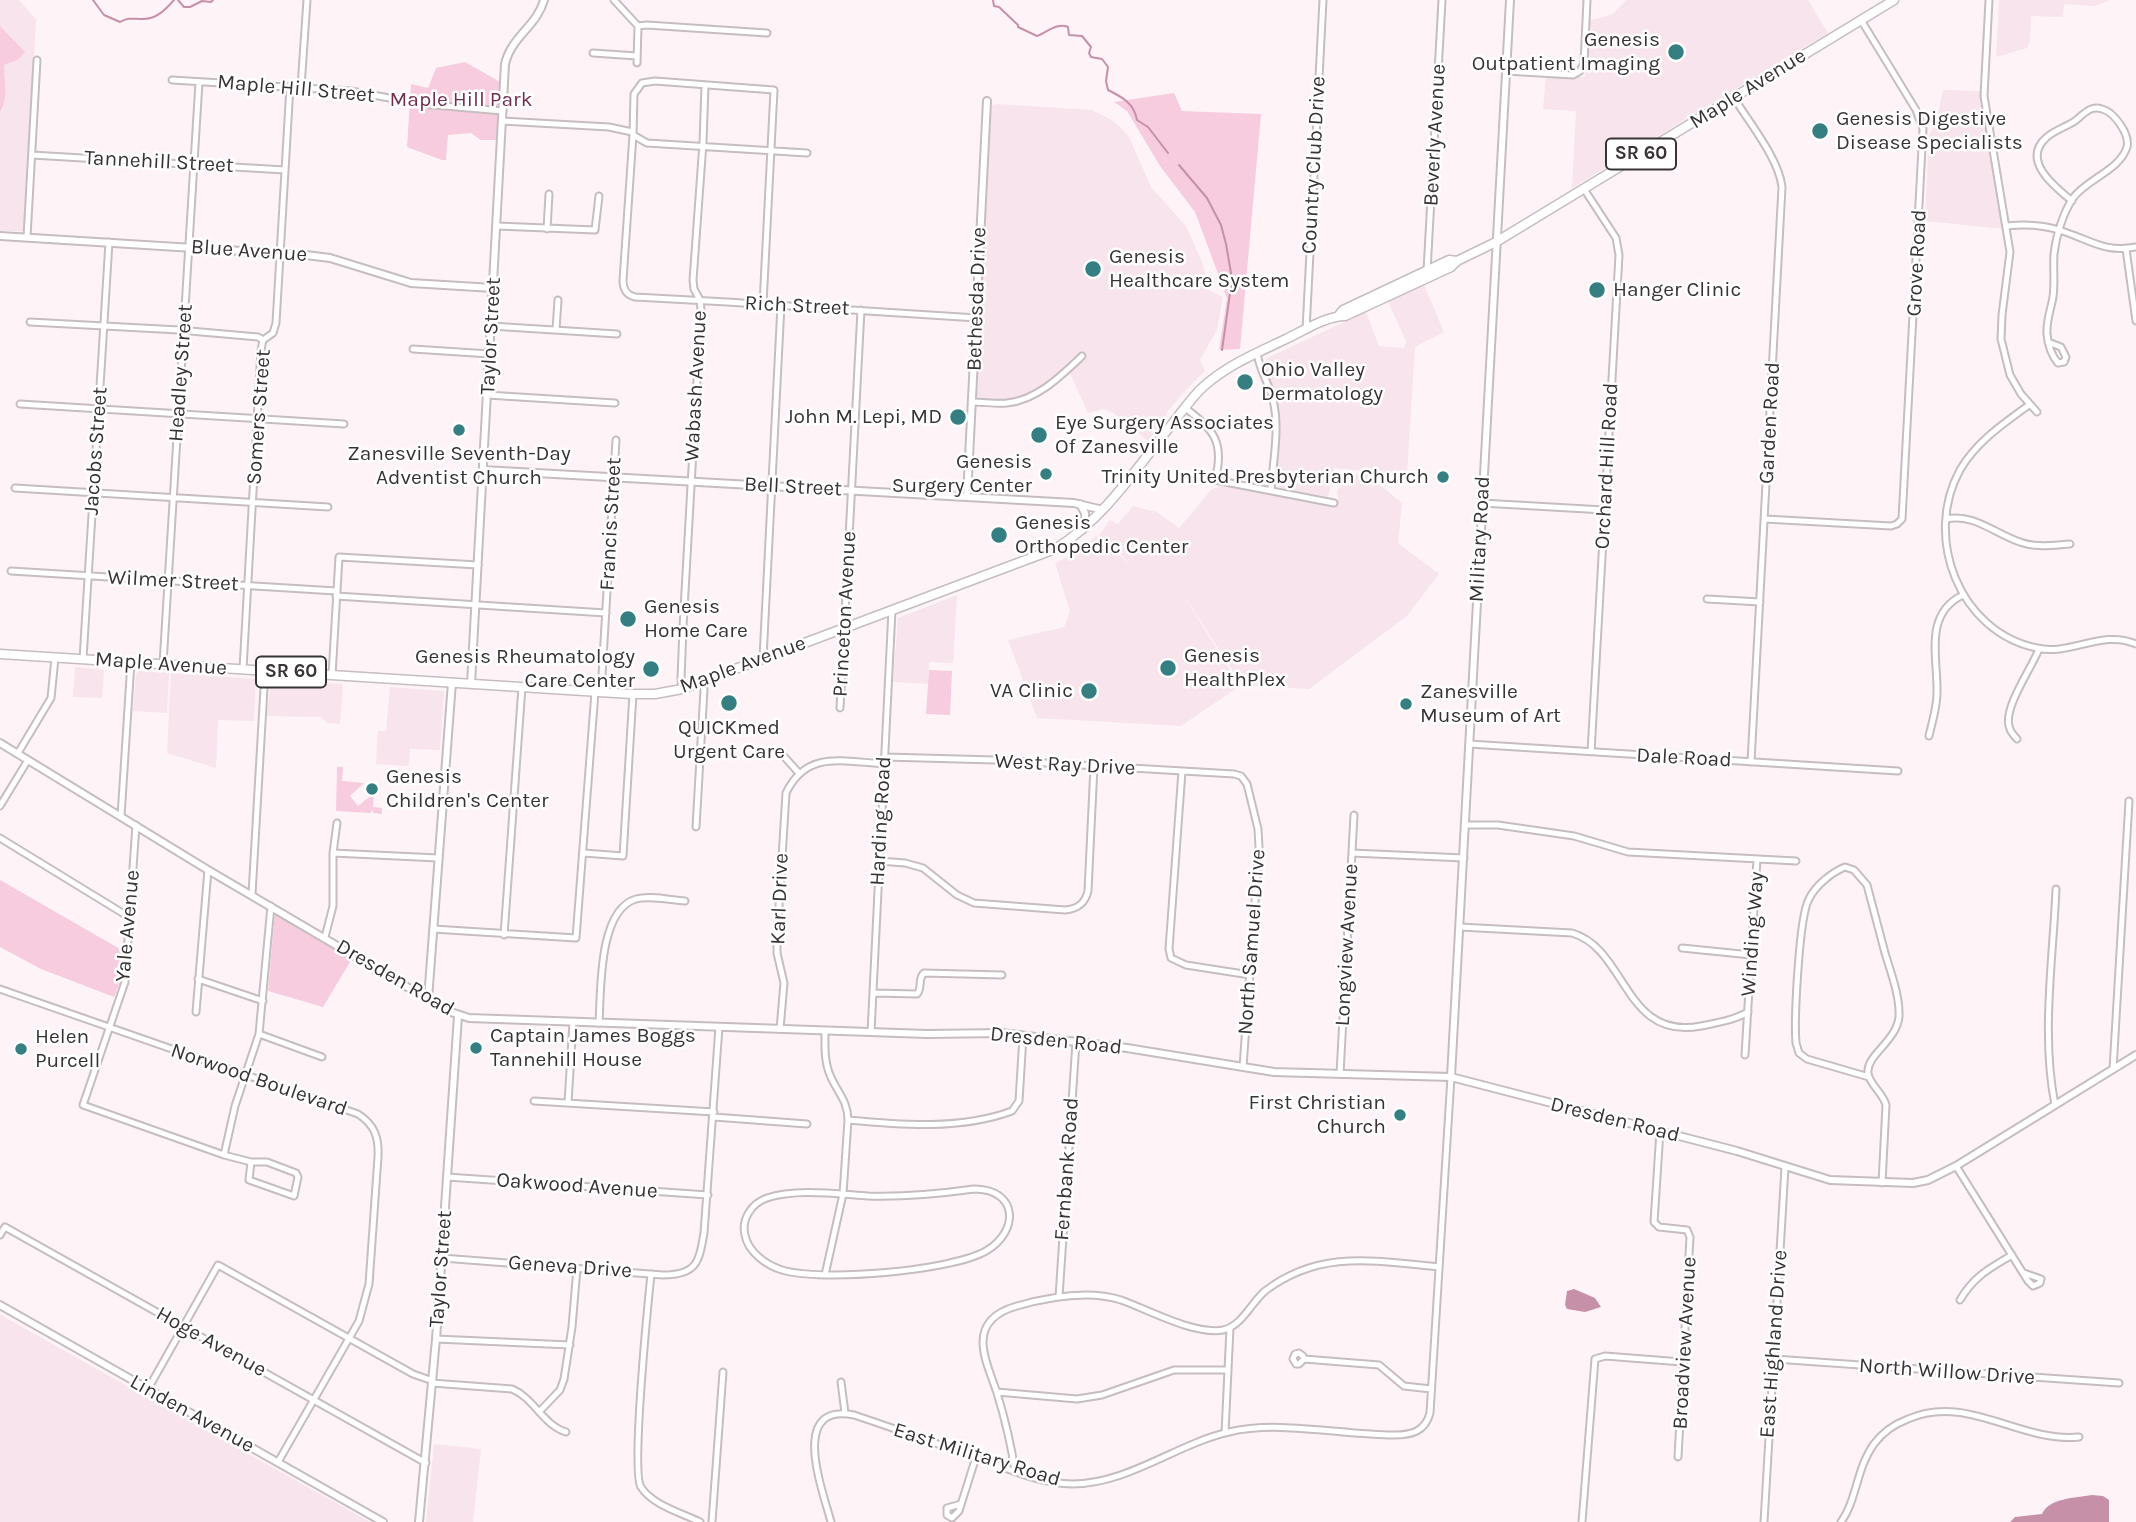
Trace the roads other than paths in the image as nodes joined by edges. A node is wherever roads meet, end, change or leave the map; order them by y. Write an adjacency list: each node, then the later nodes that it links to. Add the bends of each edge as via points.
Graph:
1 (306, 0): 22 (street)
2 (544, 0): 25 (street, Taylor Street, via 537,18 509,51)
3 (614, 0): 11 (street)
4 (1323, 0): 65 (street, Country Club Drive)
5 (1442, 0): 51 (street, Beverly Avenue)
6 (1510, 0): 17 (street, Military Road)
7 (1587, 0): 17 (street, via 1580,71 1573,75)
8 (1894, 0): 10 (main road, Maple Avenue / SR 60)
9 (1989, 0): 39 (street, via 1984,96)
10 (1861, 20): 23 (main road, Maple Avenue / SR 60); 105 (street, Grove Road, via 1923,129 1900,523)
11 (638, 26): 12 (street); 14 (street)
12 (767, 33)
13 (593, 53): 14 (street)
14 (637, 56): 16 (street)
15 (37, 60): 31 (street)
16 (637, 63)
17 (1506, 71): 45 (street, Military Road)
18 (172, 80): 19 (street, Maple Hill Street)
19 (199, 82): 21 (street, Maple Hill Street); 32 (street, Headley Street)
20 (705, 85): 27 (street, via 642,83 635,90); 28 (street, Wabash Avenue); 29 (street, via 774,90)
21 (290, 86): 22 (street, Maple Hill Street); 33 (street, Somers Street)
22 (301, 87): 25 (street, Maple Hill Street)
23 (1734, 98): 34 (main road, Maple Avenue / SR 60); 105 (street, Garden Road, via 1772,159 1782,185)
24 (987, 101): 59 (street, Bethesda Drive)
25 (503, 111): 26 (street, Taylor Street)
26 (502, 121): 27 (street, via 609,127); 38 (street, Taylor Street)
27 (633, 134): 28 (street, via 647,143); 54 (street, Rich Street, via 625,291 631,296)
28 (703, 148): 29 (street); 54 (street, Wabash Avenue, via 693,280)
29 (772, 152): 30 (street); 55 (street)
30 (807, 153)
31 (32, 155): 32 (street, Tannehill Street); 43 (street)
32 (194, 165): 33 (street, Tannehill Street); 46 (street, Headley Street)
33 (285, 170): 49 (street, Somers Street)
34 (1584, 189): 45 (main road, Maple Avenue / SR 60); 104 (street, Orchard Hill Road, via 1618,246)
35 (549, 194): 40 (street)
36 (599, 196): 40 (street, via 595,230)
37 (2072, 201): 37 (street, via 2050,183 2039,164 2039,150 2049,135 2090,109 2102,108 2125,132 2126,149); 41 (street)
38 (498, 226): 40 (street); 52 (street, Taylor Street)
39 (2007, 226): 41 (street); 80 (street, via 2010,261 2001,340 2010,375)
40 (547, 229)
41 (2060, 230): 48 (street, via 2103,247); 69 (street)
42 (0, 236): 43 (street, Blue Avenue)
43 (27, 237): 44 (street, Blue Avenue)
44 (109, 242): 46 (street, Blue Avenue); 62 (street, Jacobs Street)
45 (1496, 242): 50 (main road, Maple Avenue / SR 60); 100 (street, Military Road)
46 (188, 247): 49 (street, Blue Avenue); 66 (street, Headley Street)
47 (2136, 247): 48 (street)
48 (2126, 249): 60 (street)
49 (279, 253): 52 (street, Blue Avenue, via 330,258 411,283); 68 (street, Somers Street, via 276,323 273,333)
50 (1457, 261): 51 (main road, Maple Avenue / SR 60); 58 (main road, Maple Avenue / SR 60)
51 (1427, 271): 58 (main road, Maple Avenue / SR 60)
52 (493, 288): 63 (street, Taylor Street)
53 (558, 300): 64 (street)
54 (700, 300): 55 (street, Rich Street); 90 (street, Wabash Avenue)
55 (763, 304): 56 (street, Rich Street)
56 (781, 305): 57 (street, Rich Street); 91 (street)
57 (861, 310): 59 (street, Rich Street); 94 (street, Princeton Avenue)
58 (1338, 316): 65 (main road, Maple Avenue / SR 60)
59 (977, 318): 77 (street, Bethesda Drive)
60 (2136, 321)
61 (30, 322): 62 (street)
62 (104, 325): 66 (street); 82 (street, Jacobs Street)
63 (491, 326): 64 (street); 72 (street, Taylor Street)
64 (556, 330): 67 (street)
65 (1306, 330): 71 (main road, Maple Avenue / SR 60)
66 (184, 331): 68 (street); 84 (street, Headley Street)
67 (617, 334)
68 (263, 340): 85 (street, Somers Street)
69 (2048, 342)
70 (413, 349): 72 (street)
71 (1257, 353): 74 (main road, Maple Avenue / SR 60); 75 (street)
72 (490, 354): 76 (street, Taylor Street)
73 (1082, 356): 77 (street, via 1050,385 1018,401)
74 (1246, 358): 75 (street); 81 (main road, Maple Avenue / SR 60, via 1211,380)
75 (1258, 366): 93 (street, via 1274,407)
76 (487, 395): 78 (street); 88 (street, Taylor Street)
77 (973, 402): 97 (street, Bethesda Drive)
78 (615, 403)
79 (20, 404): 82 (street)
80 (2029, 405): 83 (street); 106 (street, via 1990,434 1967,459 1952,488)
81 (1185, 408): 93 (street, via 1209,427 1215,438 1220,457 1215,480); 103 (main road, Maple Avenue / SR 60)
82 (98, 409): 84 (street); 95 (street, Jacobs Street)
83 (2037, 412)
84 (178, 413): 85 (street); 96 (street, Headley Street)
85 (257, 419): 86 (street); 98 (street, Somers Street)
86 (344, 424)
87 (616, 440): 89 (street, Francis Street)
88 (483, 470): 89 (street, Bell Street); 109 (street, Taylor Street)
89 (614, 477): 90 (street, Bell Street); 120 (street, Francis Street)
90 (691, 482): 91 (street, Bell Street); 137 (street, Wabash Avenue)
91 (771, 486): 94 (street, Bell Street); 127 (street)
92 (15, 488): 95 (street)
93 (1271, 490): 99 (street)
94 (851, 491): 97 (street, Bell Street); 121 (street, Princeton Avenue)
95 (93, 492): 96 (street); 111 (street, Jacobs Street)
96 (173, 497): 98 (street); 112 (street, Headley Street)
97 (967, 498): 101 (street, Bell Street)
98 (253, 502): 102 (street); 113 (street, Somers Street)
99 (1334, 503)
100 (1482, 503): 104 (street); 144 (street, Military Road)
101 (1080, 504): 103 (street, Bell Street); 107 (street, via 1086,513)
102 (328, 507)
103 (1103, 510): 107 (main road, Maple Avenue / SR 60)
104 (1604, 510): 146 (street, Orchard Hill Road)
105 (1765, 519): 117 (street, Garden Road)
106 (1946, 519): 108 (street, via 1976,522 2022,543); 115 (street, via 1947,553)
107 (1085, 528): 119 (main road, Maple Avenue / SR 60, via 1041,556)
108 (2070, 544)
109 (478, 565): 114 (street, via 339,557); 118 (street, Taylor Street)
110 (11, 571): 111 (street, Wilmer Street)
111 (88, 576): 112 (street, Wilmer Street); 126 (street, Jacobs Street)
112 (168, 580): 113 (street, Wilmer Street); 129 (street, Headley Street)
113 (248, 585): 114 (street, Wilmer Street); 130 (street, Somers Street)
114 (336, 593): 118 (street, Wilmer Street); 132 (street)
115 (1963, 595): 123 (street, via 1993,627); 141 (street, via 1949,604 1936,630 1937,699)
116 (1707, 599): 117 (street)
117 (1760, 602): 150 (street, Garden Road)
118 (475, 604): 120 (street, Wilmer Street); 135 (street, Taylor Street)
119 (892, 610): 121 (main road, Maple Avenue / SR 60); 148 (street, Harding Road)
120 (606, 613): 138 (street, Francis Street)
121 (844, 628): 127 (main road, Maple Avenue / SR 60); 140 (street, Princeton Avenue)
122 (2136, 644): 123 (street, via 2108,639)
123 (2039, 649): 142 (street, via 2009,716 2010,729)
124 (0, 654): 125 (main road, Maple Avenue / SR 60)
125 (55, 658): 126 (main road, Maple Avenue / SR 60); 147 (street, via 51,698)
126 (83, 659): 128 (main road, Maple Avenue / SR 60)
127 (763, 659): 133 (main road, Maple Avenue / SR 60)
128 (131, 662): 129 (main road, Maple Avenue / SR 60); 160 (street)
129 (163, 664): 130 (main road, Maple Avenue / SR 60)
130 (243, 669): 131 (main road, Maple Avenue / SR 60)
131 (265, 671): 132 (main road, Maple Avenue / SR 60); 176 (street)
132 (332, 675): 134 (main road, Maple Avenue / SR 60)
133 (702, 681): 137 (main road, Maple Avenue / SR 60); 164 (street)
134 (452, 682): 135 (main road, Maple Avenue / SR 60); 169 (street)
135 (471, 684): 136 (main road, Maple Avenue / SR 60)
136 (522, 687): 138 (main road, Maple Avenue / SR 60); 182 (street)
137 (682, 689): 139 (main road, Maple Avenue / SR 60)
138 (598, 692): 139 (main road, Maple Avenue / SR 60); 167 (street, Francis Street)
139 (633, 694): 167 (street, via 624,856)
140 (840, 708)
141 (1929, 736)
142 (2017, 738)
143 (0, 743): 147 (street, Dresden Road)
144 (1469, 744): 146 (street, Dale Road); 163 (street, Military Road)
145 (780, 752): 155 (street)
146 (1591, 752): 150 (street, Dale Road)
147 (18, 753): 149 (street, Dresden Road)
148 (885, 757): 151 (street, Harding Road); 152 (street, West Ray Drive)
149 (28, 760): 158 (street); 160 (street, Dresden Road)
150 (1751, 762): 154 (street, Dale Road)
151 (885, 764): 155 (street, via 827,761); 172 (street, Harding Road)
152 (1094, 766): 153 (street, West Ray Drive); 172 (street, via 1088,891 1076,908 974,903 923,868)
153 (1182, 771): 156 (street, West Ray Drive); 187 (street, via 1170,954 1174,961 1186,965)
154 (1898, 771)
155 (798, 772): 200 (street, Karl Drive, via 783,810 777,938 783,983)
156 (1244, 778): 187 (street, North Samuel Drive, via 1259,838)
157 (2129, 801): 210 (street)
158 (0, 806)
159 (1354, 815): 168 (street, Longview Avenue)
160 (121, 816): 162 (street, Dresden Road)
161 (337, 823): 166 (street)
162 (136, 825): 174 (street, Dresden Road); 179 (street, Yale Avenue)
163 (1465, 825): 170 (street, Military Road); 171 (street, Winding Way, via 1574,836 1628,852)
164 (696, 827)
165 (0, 838): 179 (street)
166 (333, 853): 169 (street); 183 (street, via 333,909)
167 (584, 853): 182 (street, Francis Street, via 576,938)
168 (1352, 853): 170 (street); 211 (street, Longview Avenue)
169 (438, 858): 181 (street)
170 (1464, 858): 180 (street, Military Road)
171 (1757, 859): 173 (street, Winding Way); 185 (street, Winding Way)
172 (879, 861): 190 (street, Harding Road)
173 (1796, 861)
174 (208, 870): 176 (street, Dresden Road); 188 (street)
175 (2056, 889): 217 (street, via 2049,1010)
176 (252, 894): 178 (street, Dresden Road)
177 (685, 901): 197 (street, via 636,899 621,910 606,942)
178 (271, 906): 183 (street, Dresden Road); 192 (street)
179 (129, 917): 199 (street, Yale Avenue, via 125,982)
180 (1460, 927): 194 (street, Winding Way, via 1582,937 1600,952 1642,1009 1670,1027 1698,1027); 213 (street, Military Road)
181 (433, 929): 182 (street); 191 (street)
182 (504, 934)
183 (325, 937): 191 (street, Dresden Road)
184 (1682, 948): 185 (street)
185 (1751, 956): 194 (street, Winding Way)
186 (1002, 975): 190 (street, via 924,973 917,994)
187 (1250, 975): 209 (street, North Samuel Drive)
188 (198, 979): 192 (street); 193 (street)
189 (0, 989): 199 (street, Norwood Boulevard)
190 (873, 993): 202 (street, Harding Road)
191 (428, 999): 195 (street, Dresden Road)
192 (263, 1001): 203 (street)
193 (196, 1012)
194 (1748, 1012): 206 (street)
195 (458, 1016): 196 (street, Dresden Road); 226 (street, Taylor Street)
196 (573, 1022): 197 (street, Dresden Road); 216 (street)
197 (599, 1023): 198 (street, Dresden Road)
198 (719, 1027): 200 (street, Dresden Road); 218 (street)
199 (110, 1028): 212 (street, Norwood Boulevard); 222 (street, Yale Avenue, via 83,1105)
200 (780, 1029): 201 (street, Dresden Road)
201 (825, 1031): 202 (street, Dresden Road); 219 (street, via 827,1066 845,1100)
202 (871, 1032): 204 (street, Dresden Road)
203 (259, 1034): 208 (street); 212 (street)
204 (1023, 1036): 205 (street, Dresden Road); 219 (street, via 1019,1101 1012,1111 950,1123)
205 (1076, 1042): 209 (street, Dresden Road); 238 (street, Fernbank Road)
206 (1745, 1055)
207 (2136, 1055): 210 (street, Dresden Road)
208 (321, 1057)
209 (1243, 1067): 211 (street, Dresden Road)
210 (2113, 1069): 217 (street, Dresden Road)
211 (1340, 1074): 213 (street, Dresden Road)
212 (245, 1075): 222 (street); 243 (street, Norwood Boulevard, via 358,1114 375,1129 379,1144 369,1284 362,1314)
213 (1451, 1077): 221 (street, Dresden Road); 233 (street, East Military Road)
214 (1869, 1077): 214 (street, via 1870,1063 1895,1032 1898,1007 1867,885 1849,867 1840,868 1806,903 1796,1043 1807,1059); 227 (street, via 1886,1105)
215 (534, 1101): 216 (street)
216 (568, 1103): 218 (street)
217 (2055, 1105): 224 (street, Dresden Road)
218 (714, 1115): 220 (street); 229 (street)
219 (848, 1121): 228 (street)
220 (807, 1124)
221 (1660, 1131): 225 (street, Dresden Road); 248 (street, Broadview Avenue, via 1654,1222 1659,1227 1687,1230 1690,1237)
222 (224, 1155): 223 (street)
223 (251, 1161): 223 (street, via 249,1180 294,1196 296,1173)
224 (1956, 1166): 227 (street, Dresden Road, via 1922,1182); 231 (street)
225 (1786, 1167): 227 (street, Dresden Road, via 1830,1180); 247 (street, East Highland Drive)
226 (447, 1177): 229 (street, Oakwood Avenue); 232 (street, Taylor Street)
227 (1882, 1183)
228 (842, 1194): 237 (street); 237 (street, via 766,1198 751,1208 745,1222 747,1243 770,1265); 237 (street, via 919,1196 985,1189 1002,1197 1009,1217 1000,1240 980,1254 922,1268)
229 (708, 1195): 235 (street, Geneva Drive, via 695,1266 682,1274)
230 (0, 1235): 241 (street, Hoge Avenue, via 5,1227)
231 (2012, 1255): 236 (street); 239 (street, via 1977,1276)
232 (442, 1258): 234 (street, Geneva Drive); 244 (street, Taylor Street)
233 (1438, 1267): 242 (street, via 1356,1260 1319,1264 1271,1287); 255 (street, East Military Road)
234 (577, 1268): 235 (street, Geneva Drive); 245 (street)
235 (651, 1273): 272 (street, via 638,1479 652,1498)
236 (2024, 1273)
237 (825, 1275)
238 (1059, 1297): 242 (street, via 1111,1298 1202,1328); 256 (street, via 1012,1308 995,1316 986,1327 983,1349)
239 (1960, 1300)
240 (0, 1305): 254 (street, Linden Avenue)
241 (183, 1326): 243 (street, via 218,1265); 254 (street); 257 (street, Hoge Avenue)
242 (1230, 1328): 249 (street)
243 (349, 1339): 251 (street); 257 (street, Norwood Boulevard)
244 (436, 1339): 245 (street); 251 (street, Taylor Street)
245 (570, 1345): 258 (street, via 561,1387)
246 (1304, 1359): 255 (street, via 1379,1365 1405,1386)
247 (1774, 1360): 253 (street, North Willow Drive); 276 (street, East Highland Drive)
248 (1682, 1362): 264 (street, Broadview Avenue); 275 (street, via 1615,1356 1594,1359)
249 (1227, 1370): 256 (street, via 1174,1370 1077,1399); 261 (street)
250 (723, 1372): 273 (street)
251 (433, 1382): 258 (street, via 512,1389); 266 (street, Taylor Street)
252 (841, 1382): 259 (street)
253 (2119, 1383)
254 (148, 1389): 265 (street, Linden Avenue)
255 (1431, 1389): 261 (street, East Military Road, via 1426,1424 1409,1434 1266,1427)
256 (997, 1392): 267 (street)
257 (314, 1400): 265 (street, Norwood Boulevard); 266 (street, Hoge Avenue)
258 (539, 1412): 260 (street, via 556,1429)
259 (845, 1413): 263 (street, East Military Road); 274 (street, via 822,1422 814,1441)
260 (566, 1432)
261 (1225, 1433): 267 (street, East Military Road, via 1092,1482 1054,1482)
262 (2079, 1437): 269 (street, via 2033,1431 1961,1411 1916,1415 1874,1444 1860,1469)
263 (976, 1457): 267 (street, East Military Road); 268 (street)
264 (1678, 1457)
265 (278, 1462): 270 (street, Linden Avenue)
266 (426, 1463): 271 (street, Taylor Street)
267 (1015, 1471)
268 (961, 1504)
269 (1848, 1513): 277 (street); 278 (street)
270 (383, 1522)
271 (419, 1522)
272 (700, 1522)
273 (712, 1522)
274 (831, 1522)
275 (1581, 1522)
276 (1763, 1522)
277 (1840, 1522)
278 (1847, 1522)

